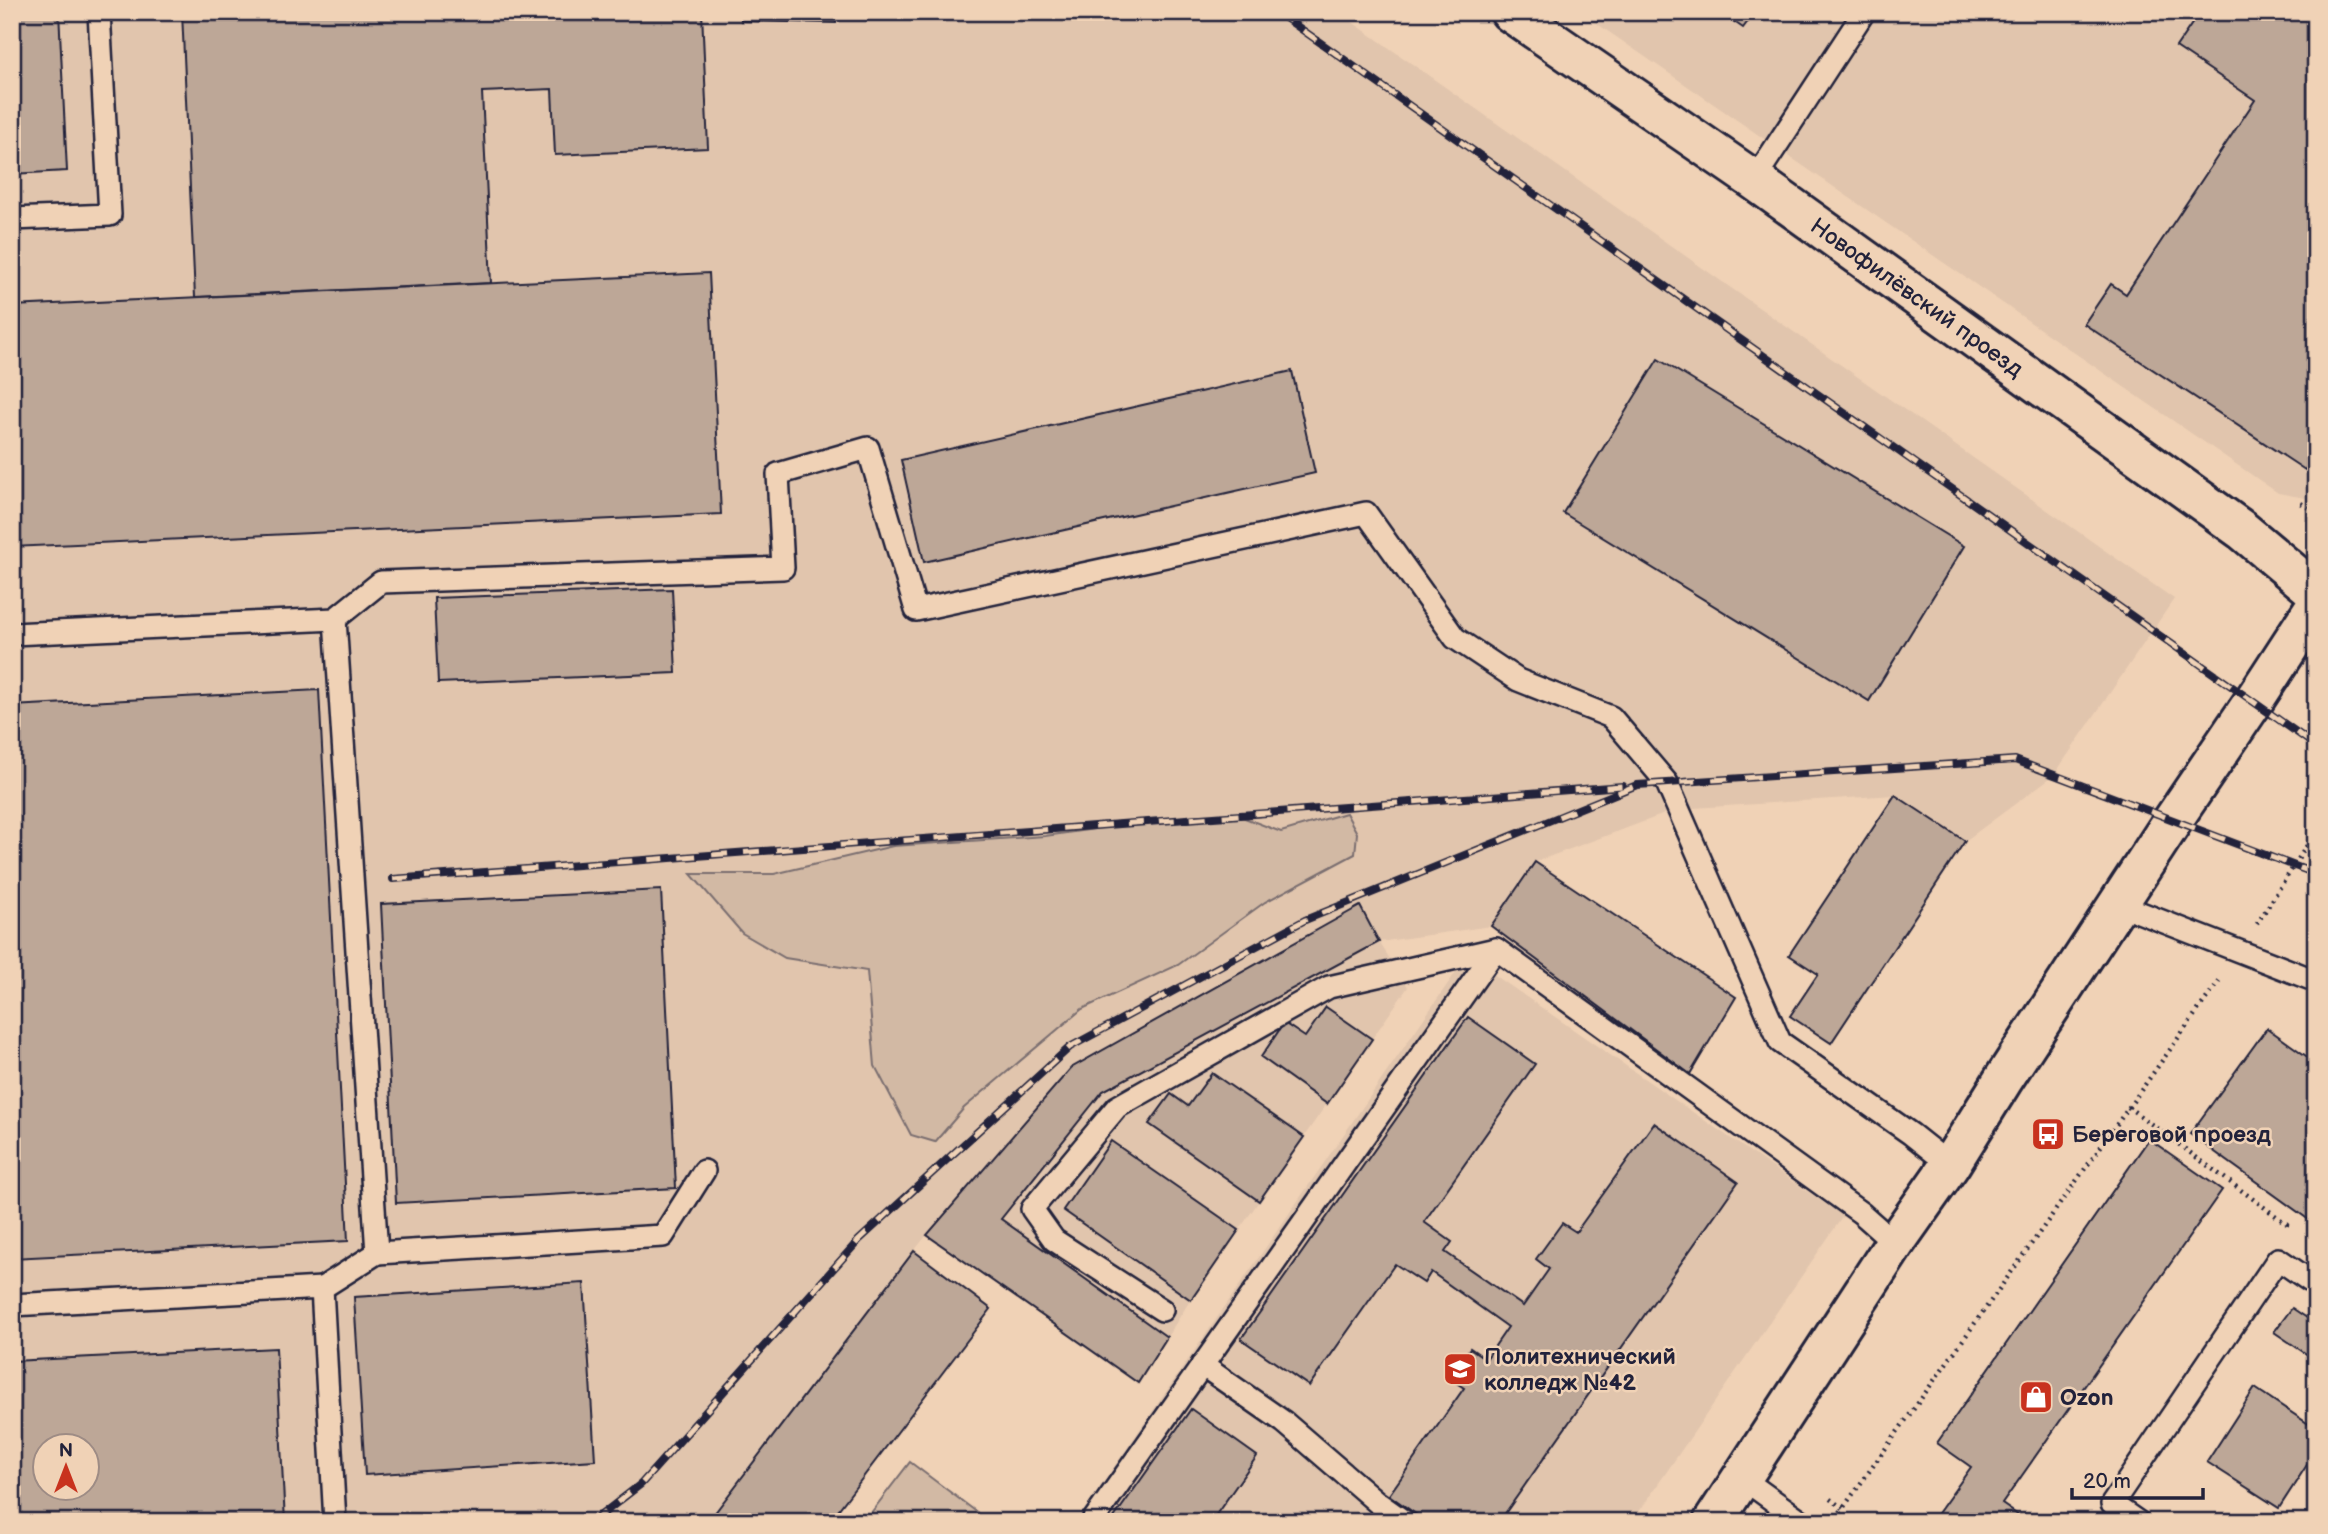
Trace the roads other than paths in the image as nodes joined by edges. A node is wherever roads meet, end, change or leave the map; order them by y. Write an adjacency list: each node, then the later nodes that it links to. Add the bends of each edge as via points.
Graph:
1 (99, 12): 5 (lane, via 110,215)
2 (1510, 12): 4 (street, Новофилёвский проезд)
3 (1864, 12): 4 (lane)
4 (1754, 180): 6 (street, Новофилёвский проезд, via 2242,530)
5 (12, 219)
6 (2316, 592)
7 (2316, 605): 10 (street)
8 (335, 619): 9 (lane); 13 (lane, via 381,582 783,568 778,474 868,448 916,610 1366,513 1455,638 1518,680 1611,717 1667,783 1780,1042); 16 (lane)
9 (12, 634)
10 (2118, 904): 12 (lane); 13 (street)
11 (1496, 949): 15 (lane); 20 (lane, via 1329,987 1117,1107 1032,1209 1054,1240); 21 (lane)
12 (2316, 981)
13 (1950, 1165): 15 (street)
14 (705, 1171): 16 (lane, via 663,1236)
15 (1895, 1242): 22 (street)
16 (377, 1253): 18 (lane)
17 (2316, 1285): 28 (lane, via 2278,1259 2112,1504)
18 (322, 1288): 19 (lane); 23 (lane)
19 (12, 1305)
20 (1162, 1310)
21 (1202, 1365): 24 (lane); 25 (lane, via 1284,1422)
22 (1742, 1478): 26 (street); 27 (lane)
23 (335, 1522)
24 (1092, 1522)
25 (1405, 1522)
26 (1713, 1522)
27 (1803, 1522)
28 (2138, 1522)

